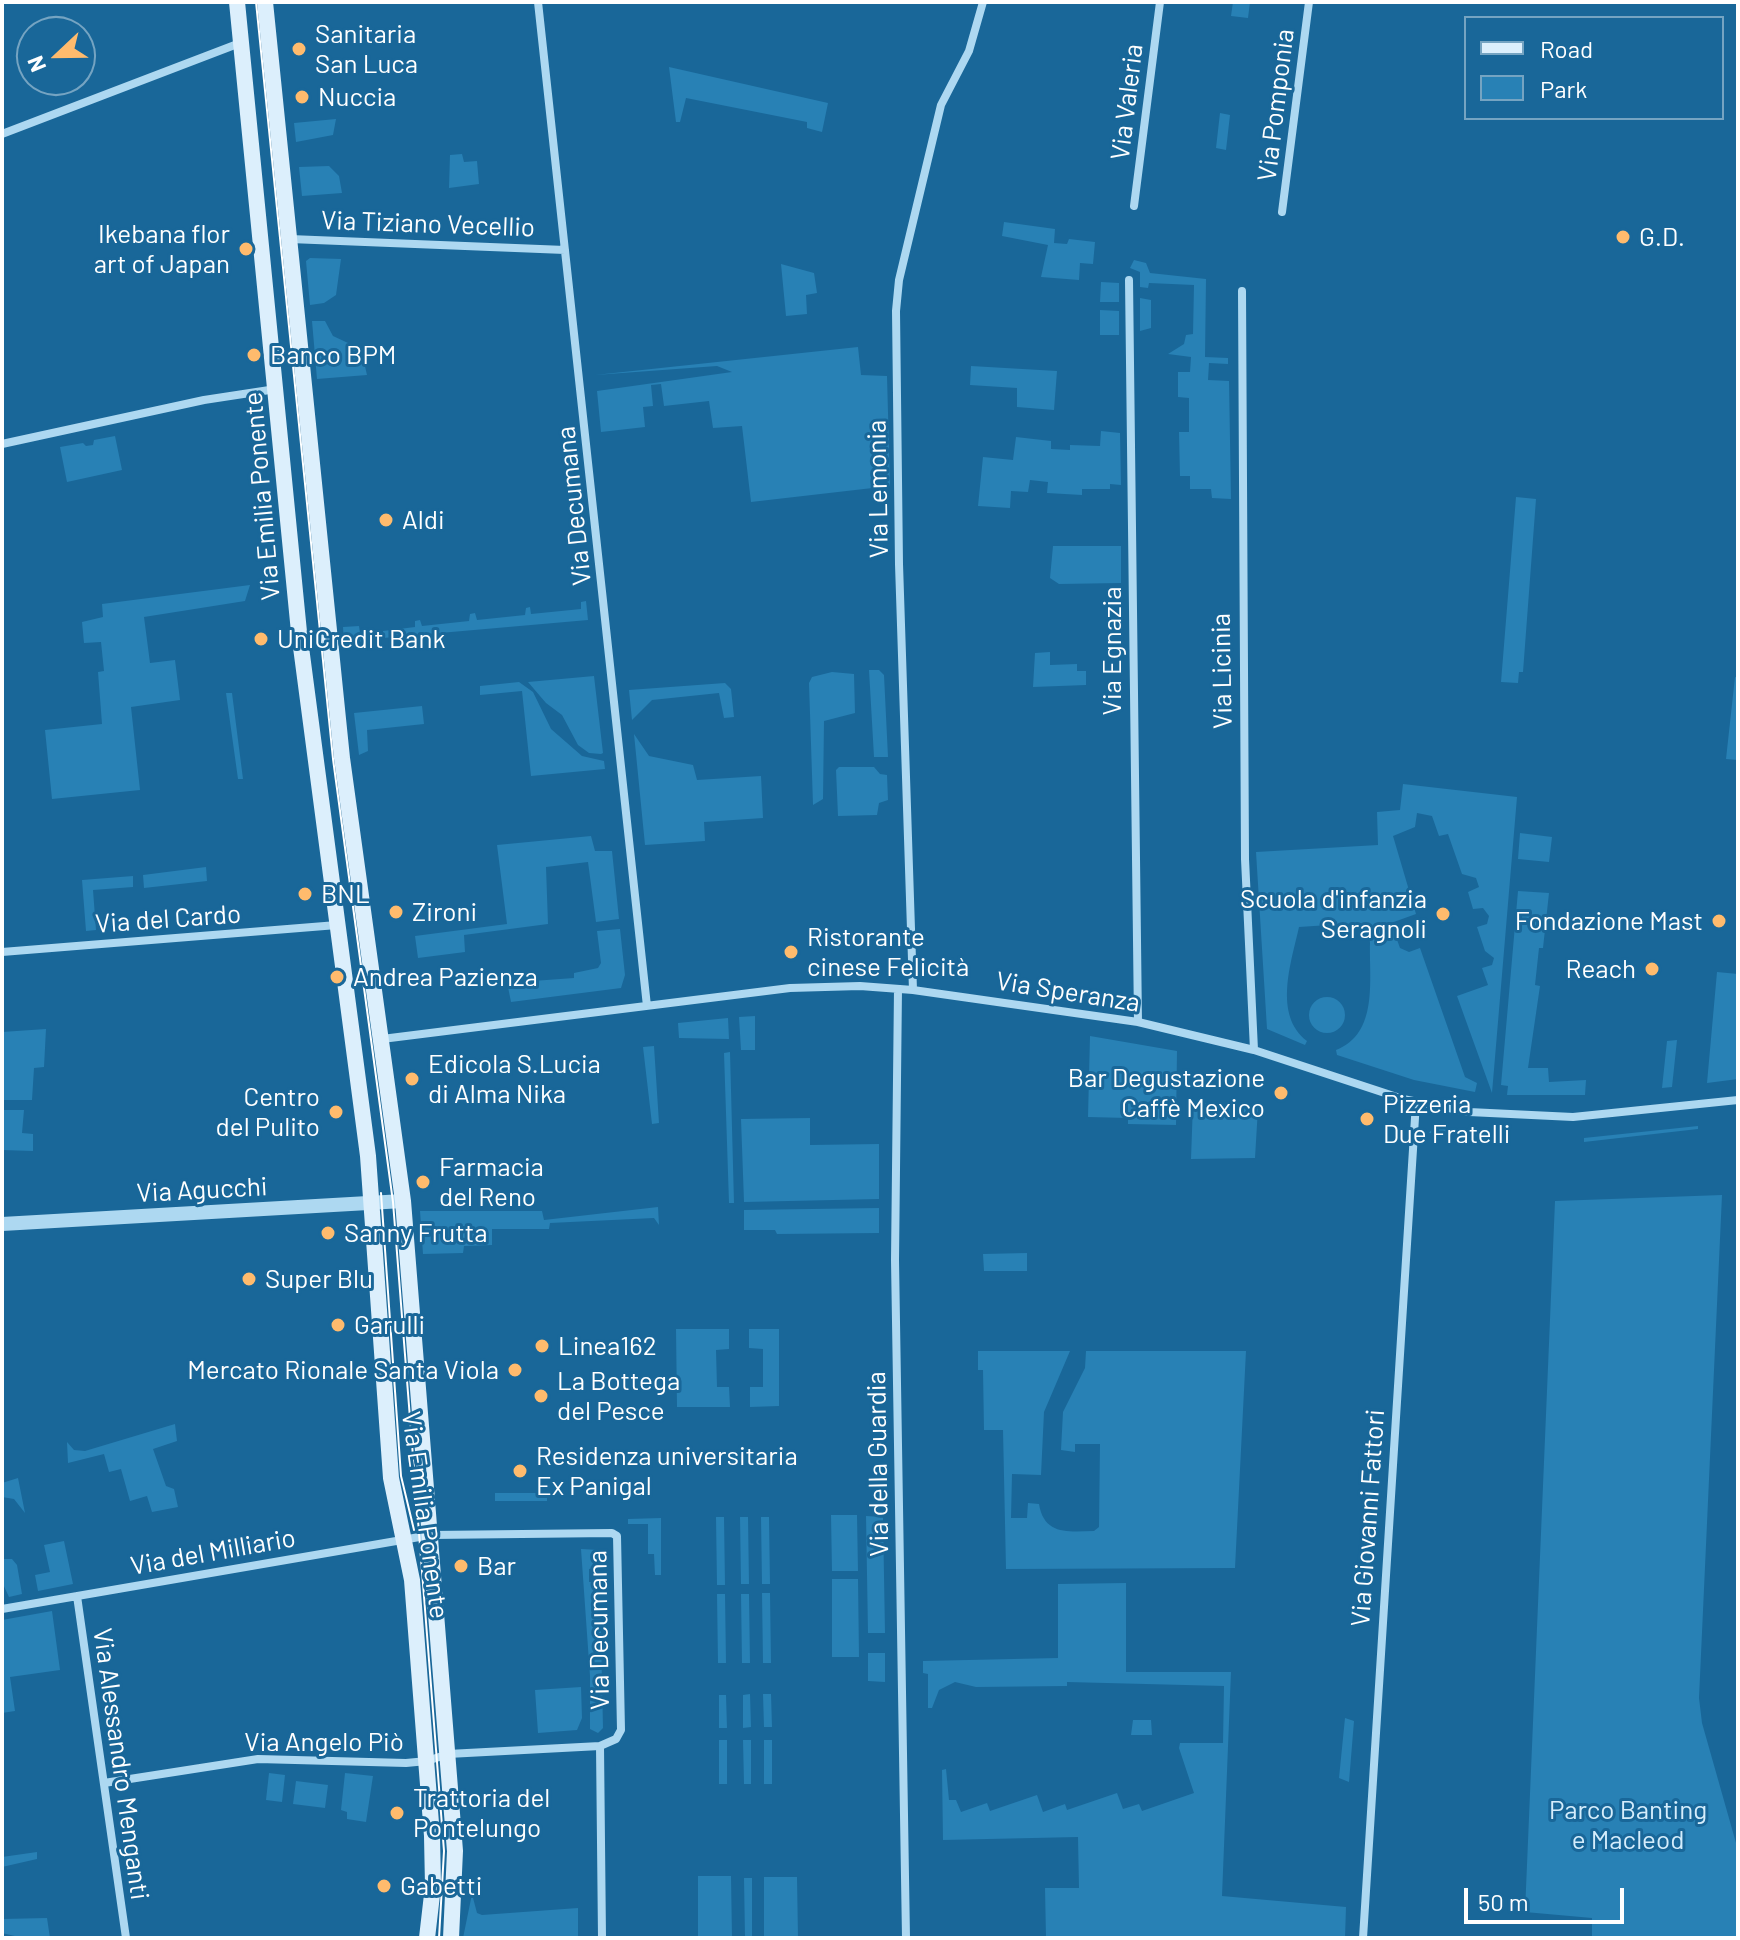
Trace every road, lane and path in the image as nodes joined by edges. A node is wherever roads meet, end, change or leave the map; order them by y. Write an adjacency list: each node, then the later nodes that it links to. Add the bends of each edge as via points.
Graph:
1 (237, 2): 7 (main road, Via Emilia Ponente)
2 (265, 2): 11 (main road, Via Emilia Ponente)
3 (538, 2): 12 (street, Via Decumana)
4 (983, 2): 20 (street, Via Lemonia, via 969,51 941,105 896,311)
5 (1160, 2): 9 (street, Via Valeria)
6 (1309, 2): 10 (street, Via Pomponia)
7 (241, 43): 8 (street); 15 (main road, Via Emilia Ponente)
8 (2, 134)
9 (1134, 206)
10 (1282, 212)
11 (290, 239): 12 (street, Via Tiziano Vecellio); 23 (main road, Via Emilia Ponente, via 340,744)
12 (565, 250): 21 (street, Via Decumana)
13 (1129, 280): 22 (street, Via Egnazia)
14 (1242, 291): 24 (street, Via Licinia, via 1245,859)
15 (276, 389): 16 (street); 17 (main road, Via Emilia Ponente, via 299,632)
16 (2, 444)
17 (337, 925): 18 (street, Via del Cardo); 28 (main road, Via Emilia Ponente)
18 (2, 952)
19 (898, 989): 20 (street, Via Speranza); 21 (street, Via Speranza, via 806,986); 42 (street, Via della Guardia, via 895,1260)
20 (913, 990): 22 (street, Via Speranza)
21 (647, 1006): 23 (street, Via Speranza)
22 (1138, 1022): 24 (street, Via Speranza)
23 (382, 1039): 27 (main road, Via Emilia Ponente)
24 (1254, 1050): 26 (street, Via Speranza)
25 (1738, 1100): 26 (street, Via Speranza, via 1547,1118)
26 (1416, 1102): 43 (street, Via Giovanni Fattori)
27 (403, 1201): 28 (street, Via Agucchi); 30 (main road, Via Emilia Ponente)
28 (371, 1205): 29 (street, Via Agucchi); 31 (main road, Via Emilia Ponente, via 391,1478)
29 (2, 1224)
30 (431, 1535): 31 (street, Via del Milliario); 34 (street, Via Decumana, via 617,1536 621,1730 613,1742); 35 (main road, Via Emilia Ponente)
31 (405, 1539): 32 (street, Via del Milliario); 36 (main road, Via Emilia Ponente)
32 (77, 1596): 33 (street, Via del Milliario); 37 (street, Via Alessandro Menganti)
33 (2, 1609)
34 (600, 1746): 35 (street, Via Decumana); 41 (street)
35 (448, 1754): 36 (street, Via Angelo Piò); 40 (main road, Via Emilia Ponente, via 455,1859)
36 (427, 1761): 37 (street, Via Angelo Piò, via 258,1759); 39 (main road, Via Emilia Ponente, via 433,1867)
37 (104, 1783): 38 (street, Via Alessandro Menganti)
38 (126, 1938)
39 (427, 1938)
40 (451, 1938)
41 (602, 1938)
42 (906, 1938)
43 (1363, 1938)

